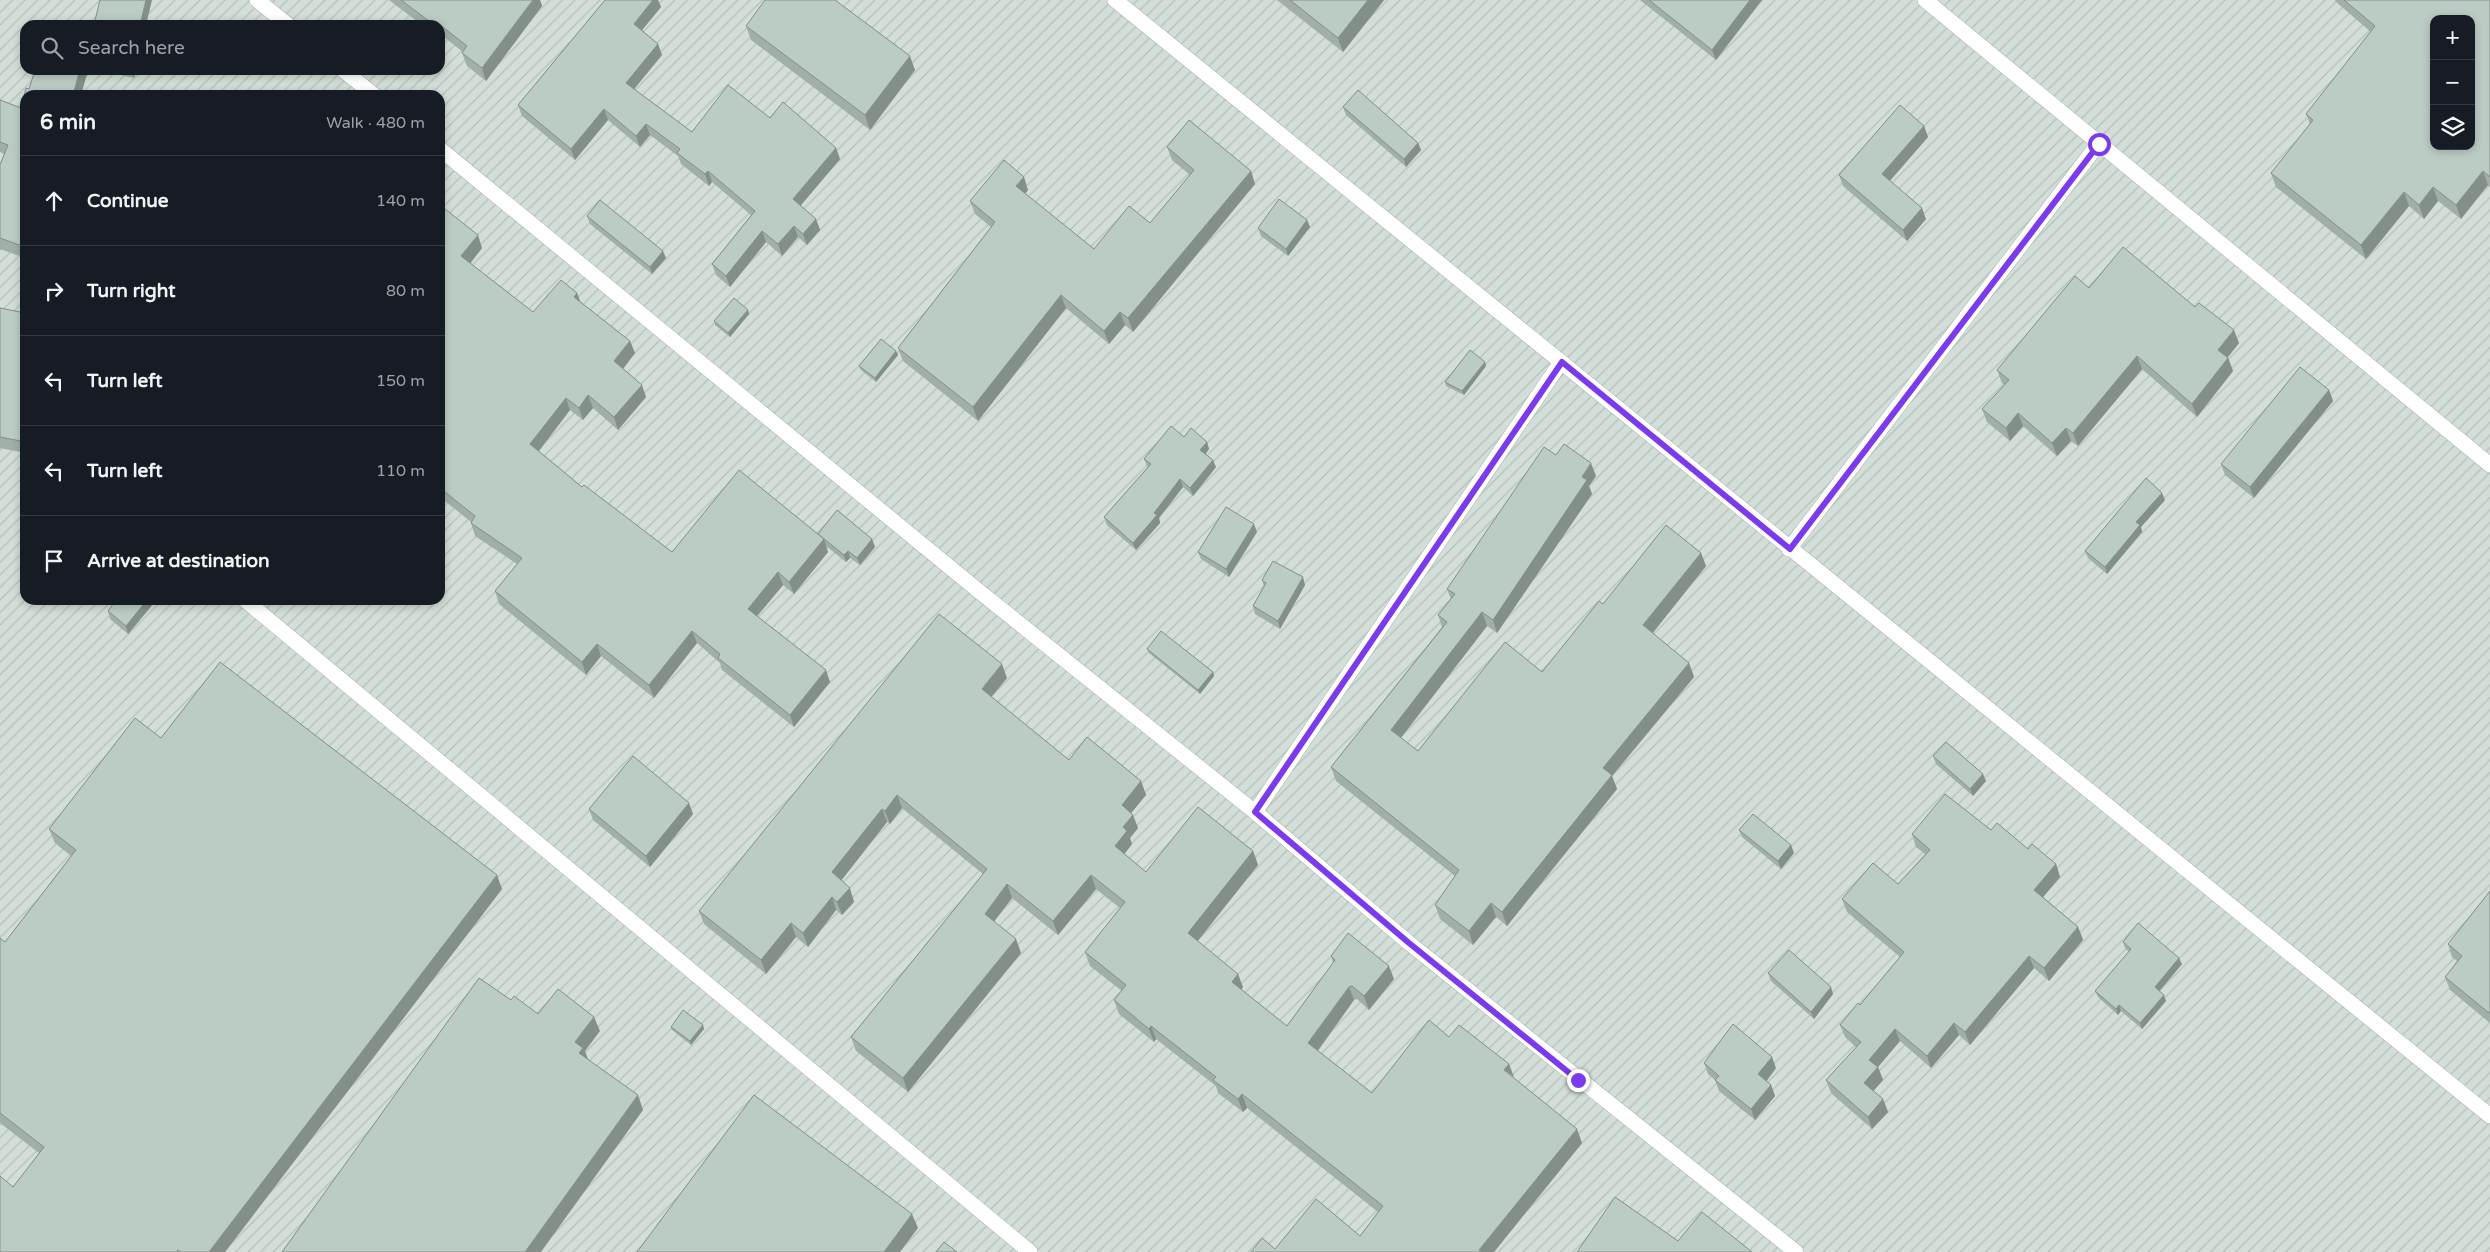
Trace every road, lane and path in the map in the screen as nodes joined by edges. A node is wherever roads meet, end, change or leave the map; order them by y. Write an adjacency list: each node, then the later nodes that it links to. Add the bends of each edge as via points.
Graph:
1 (257, 0): 4 (street)
2 (1115, 0): 9 (street)
3 (1925, 0): 7 (street)
4 (282, 20)
5 (349, 75): 6 (street)
6 (368, 90)
7 (2099, 144): 10 (street); 11 (street)
8 (445, 153): 13 (street, via 980,592)
9 (1562, 362): 11 (street); 13 (street)
10 (2490, 465)
11 (1790, 549): 14 (street)
12 (251, 605): 15 (street)
13 (1255, 812): 16 (street, via 1409,943)
14 (2490, 1116)
15 (1030, 1252)
16 (1796, 1252)

